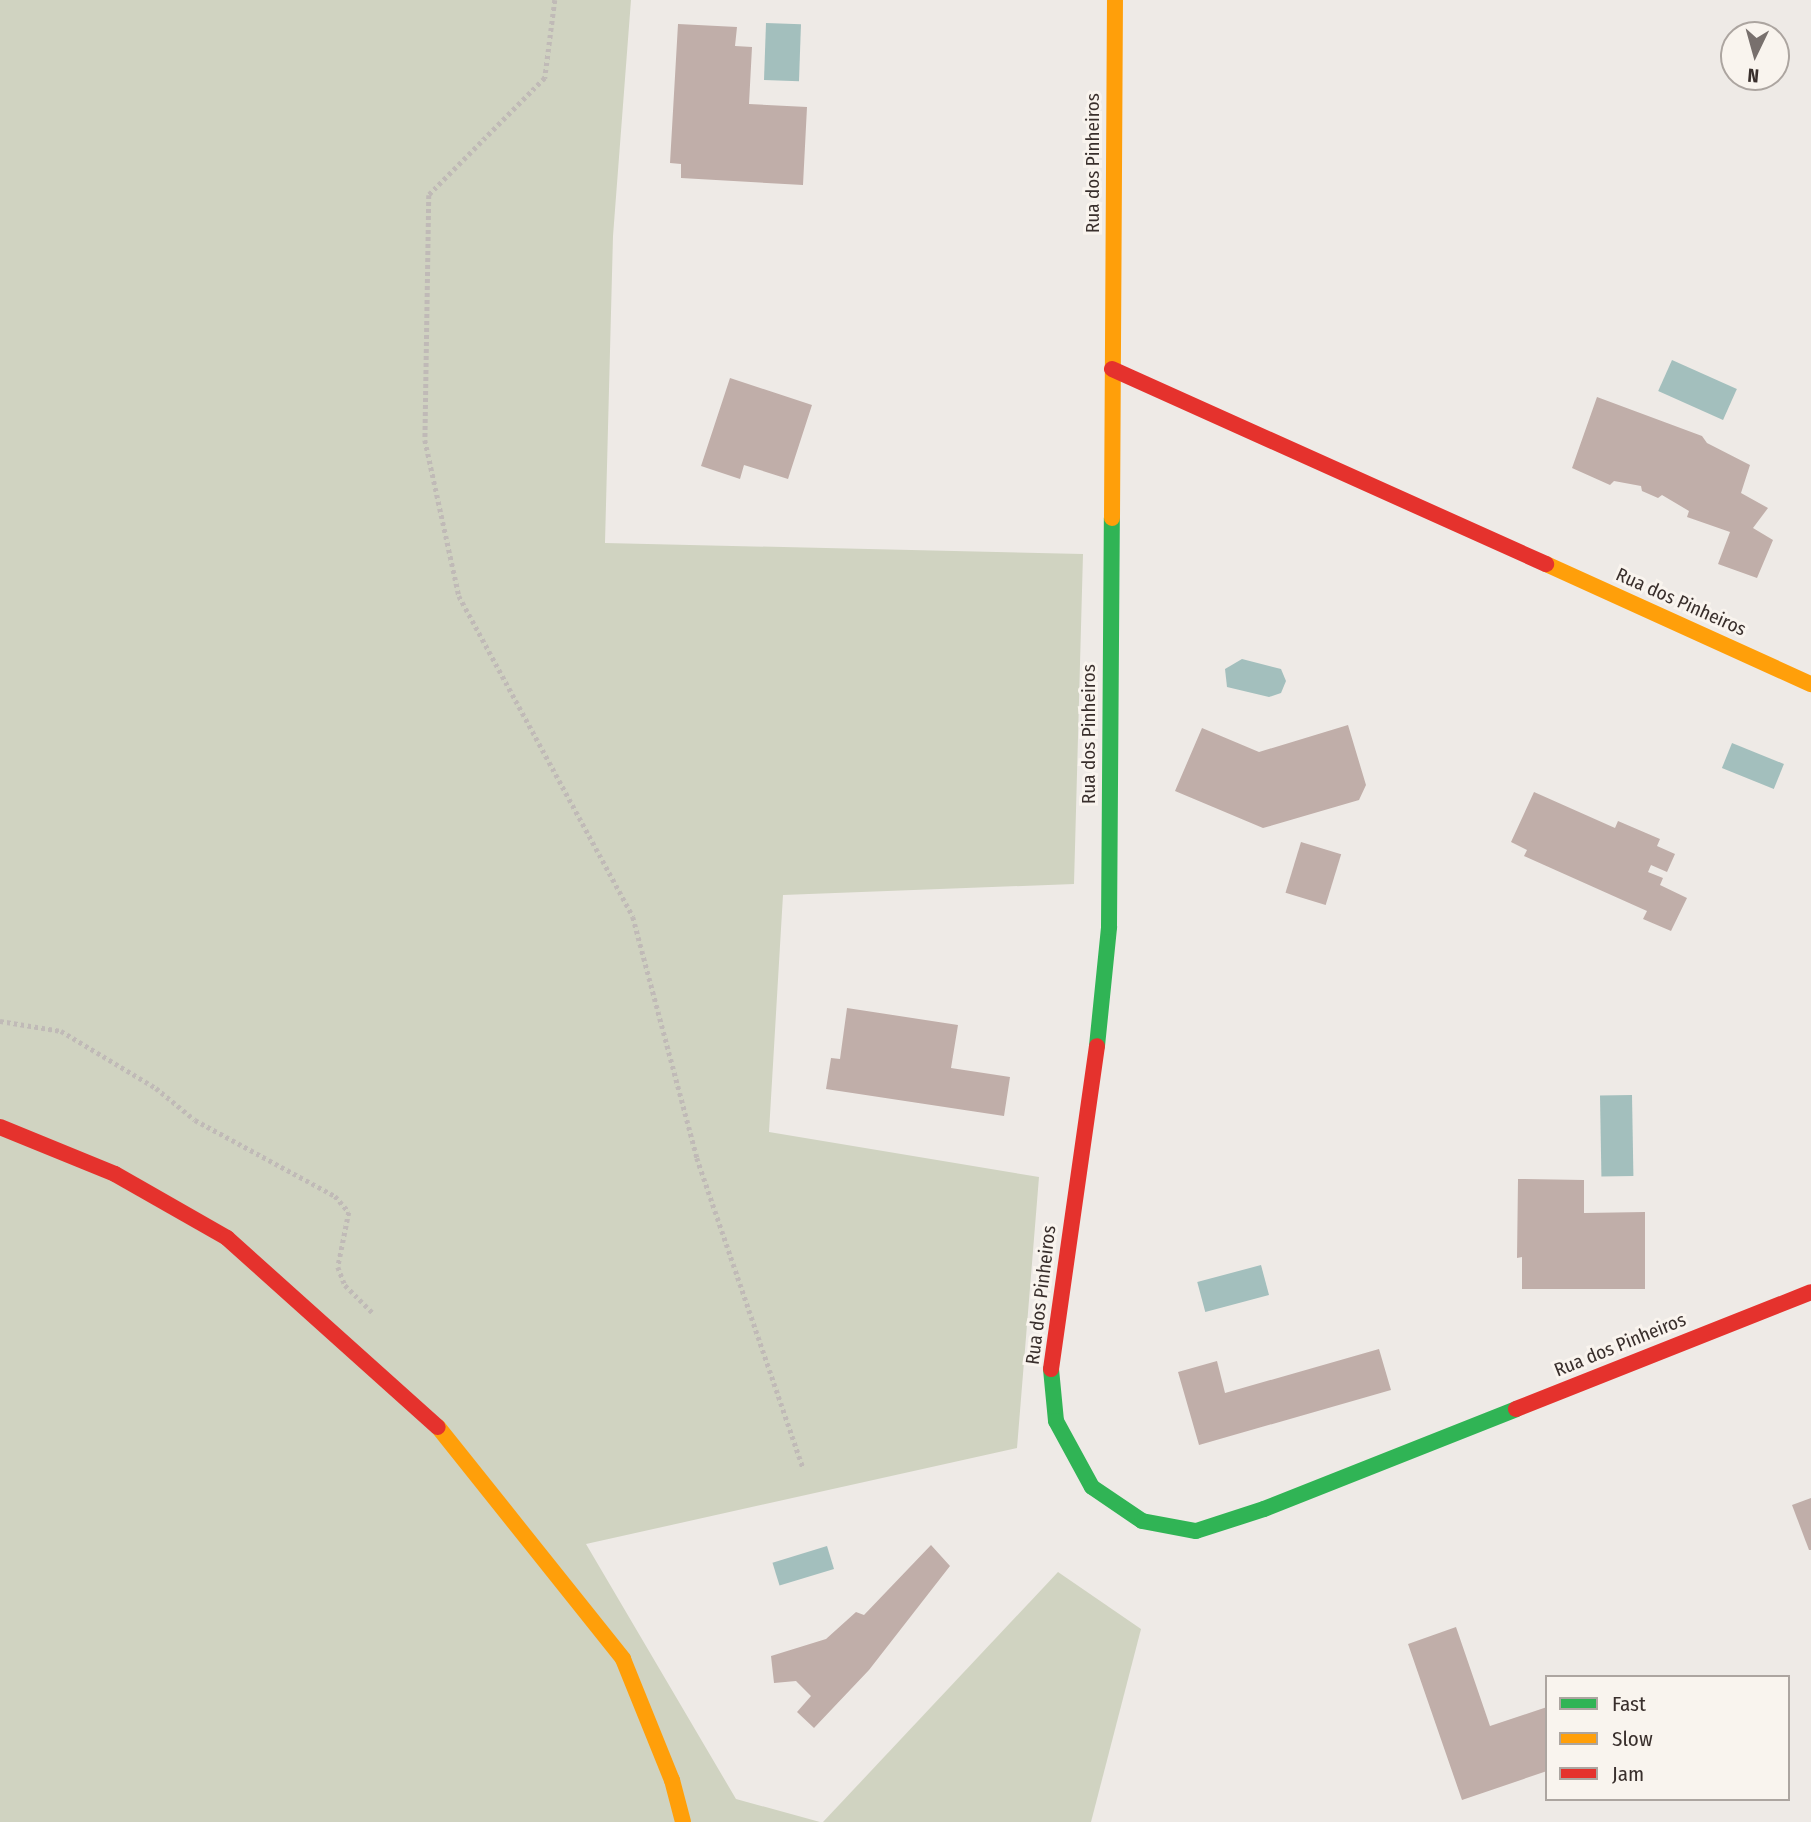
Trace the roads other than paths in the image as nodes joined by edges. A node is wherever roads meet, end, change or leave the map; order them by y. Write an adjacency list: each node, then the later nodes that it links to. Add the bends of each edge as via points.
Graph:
1 (1115, 0): 2 (street, Rua dos Pinheiros)
2 (1112, 369): 3 (street, Rua dos Pinheiros); 5 (street, Rua dos Pinheiros, via 1109,927 1102,1009 1050,1363 1056,1421 1093,1487 1142,1521 1196,1531 1264,1509)
3 (1811, 684)
4 (0, 1127): 6 (street, via 115,1174 227,1238 432,1419 623,1660 672,1780)
5 (1811, 1292)
6 (683, 1822)

